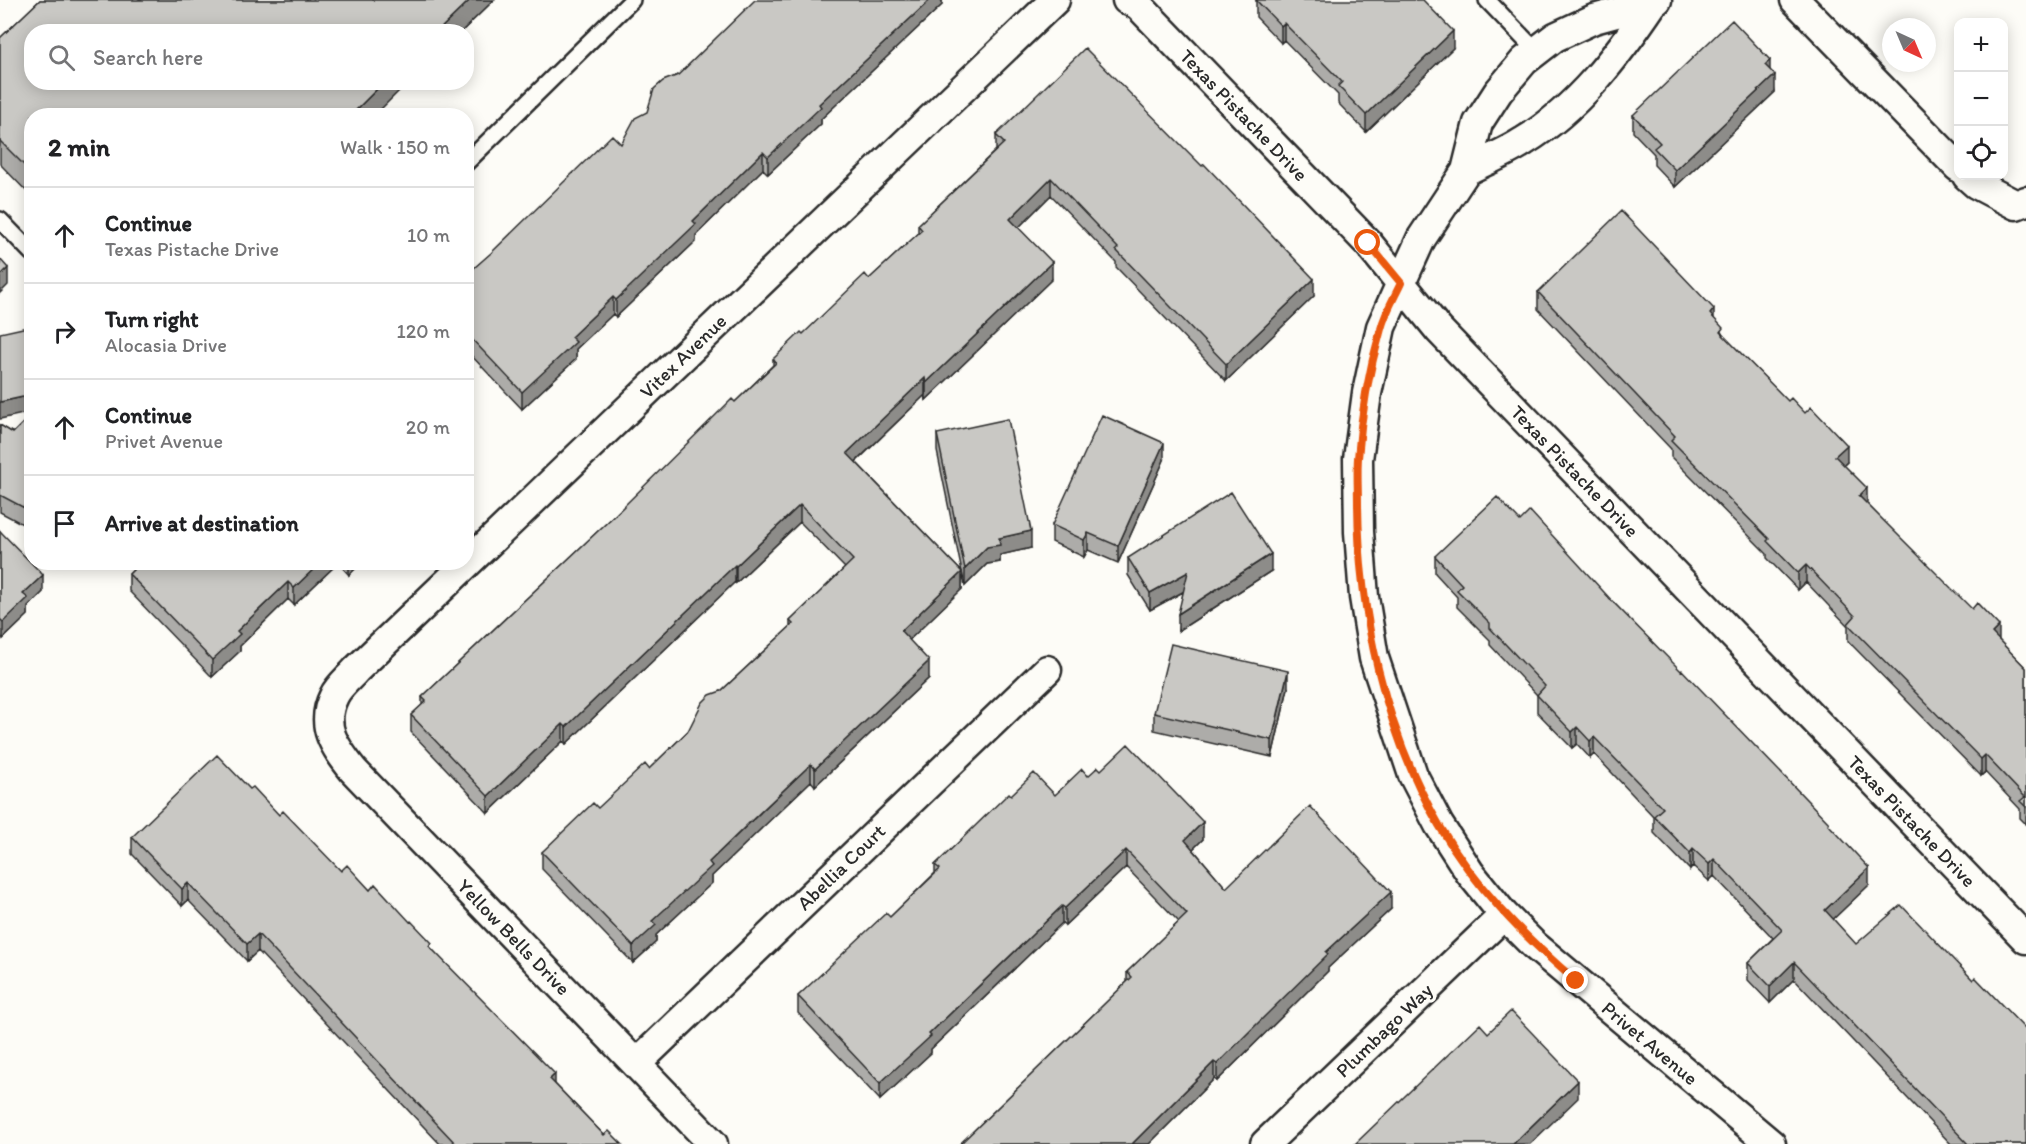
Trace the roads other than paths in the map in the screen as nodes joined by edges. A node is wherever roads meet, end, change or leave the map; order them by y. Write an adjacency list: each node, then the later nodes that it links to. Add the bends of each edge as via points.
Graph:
1 (632, 0): 8 (lane)
2 (1055, 0): 16 (street, Vitex Avenue)
3 (1127, 0): 15 (street, Texas Pistache Drive, via 1138,5 1344,217)
4 (1487, 0): 7 (lane)
5 (1795, 0): 9 (street)
6 (1655, 1): 7 (street, via 1594,19 1555,37); 10 (street, via 1600,73 1559,116 1524,142)
7 (1536, 51): 10 (street, via 1498,92 1479,123)
8 (474, 155)
9 (1954, 162)
10 (1466, 171): 15 (street, Privet Avenue, via 1421,239)
11 (1972, 180): 12 (street)
12 (2021, 203)
13 (0, 220): 14 (lane)
14 (24, 245)
15 (1401, 283): 20 (street, Privet Avenue, via 1381,327 1358,459 1359,532 1374,658 1413,774 1464,863); 21 (street, Texas Pistache Drive, via 1439,330)
16 (474, 557)
17 (460, 570): 19 (street, Vitex Avenue, via 356,670 334,696)
18 (1047, 670): 22 (street, Abellia Court)
19 (327, 722): 22 (street, Yellow Bells Drive, via 334,745 352,770)
20 (1504, 915): 24 (street, Plumbago Way); 25 (street, Privet Avenue, via 1551,960)
21 (2026, 939)
22 (636, 1064): 23 (street, Yellow Bells Drive)
23 (713, 1144)
24 (1264, 1144)
25 (1772, 1144)

